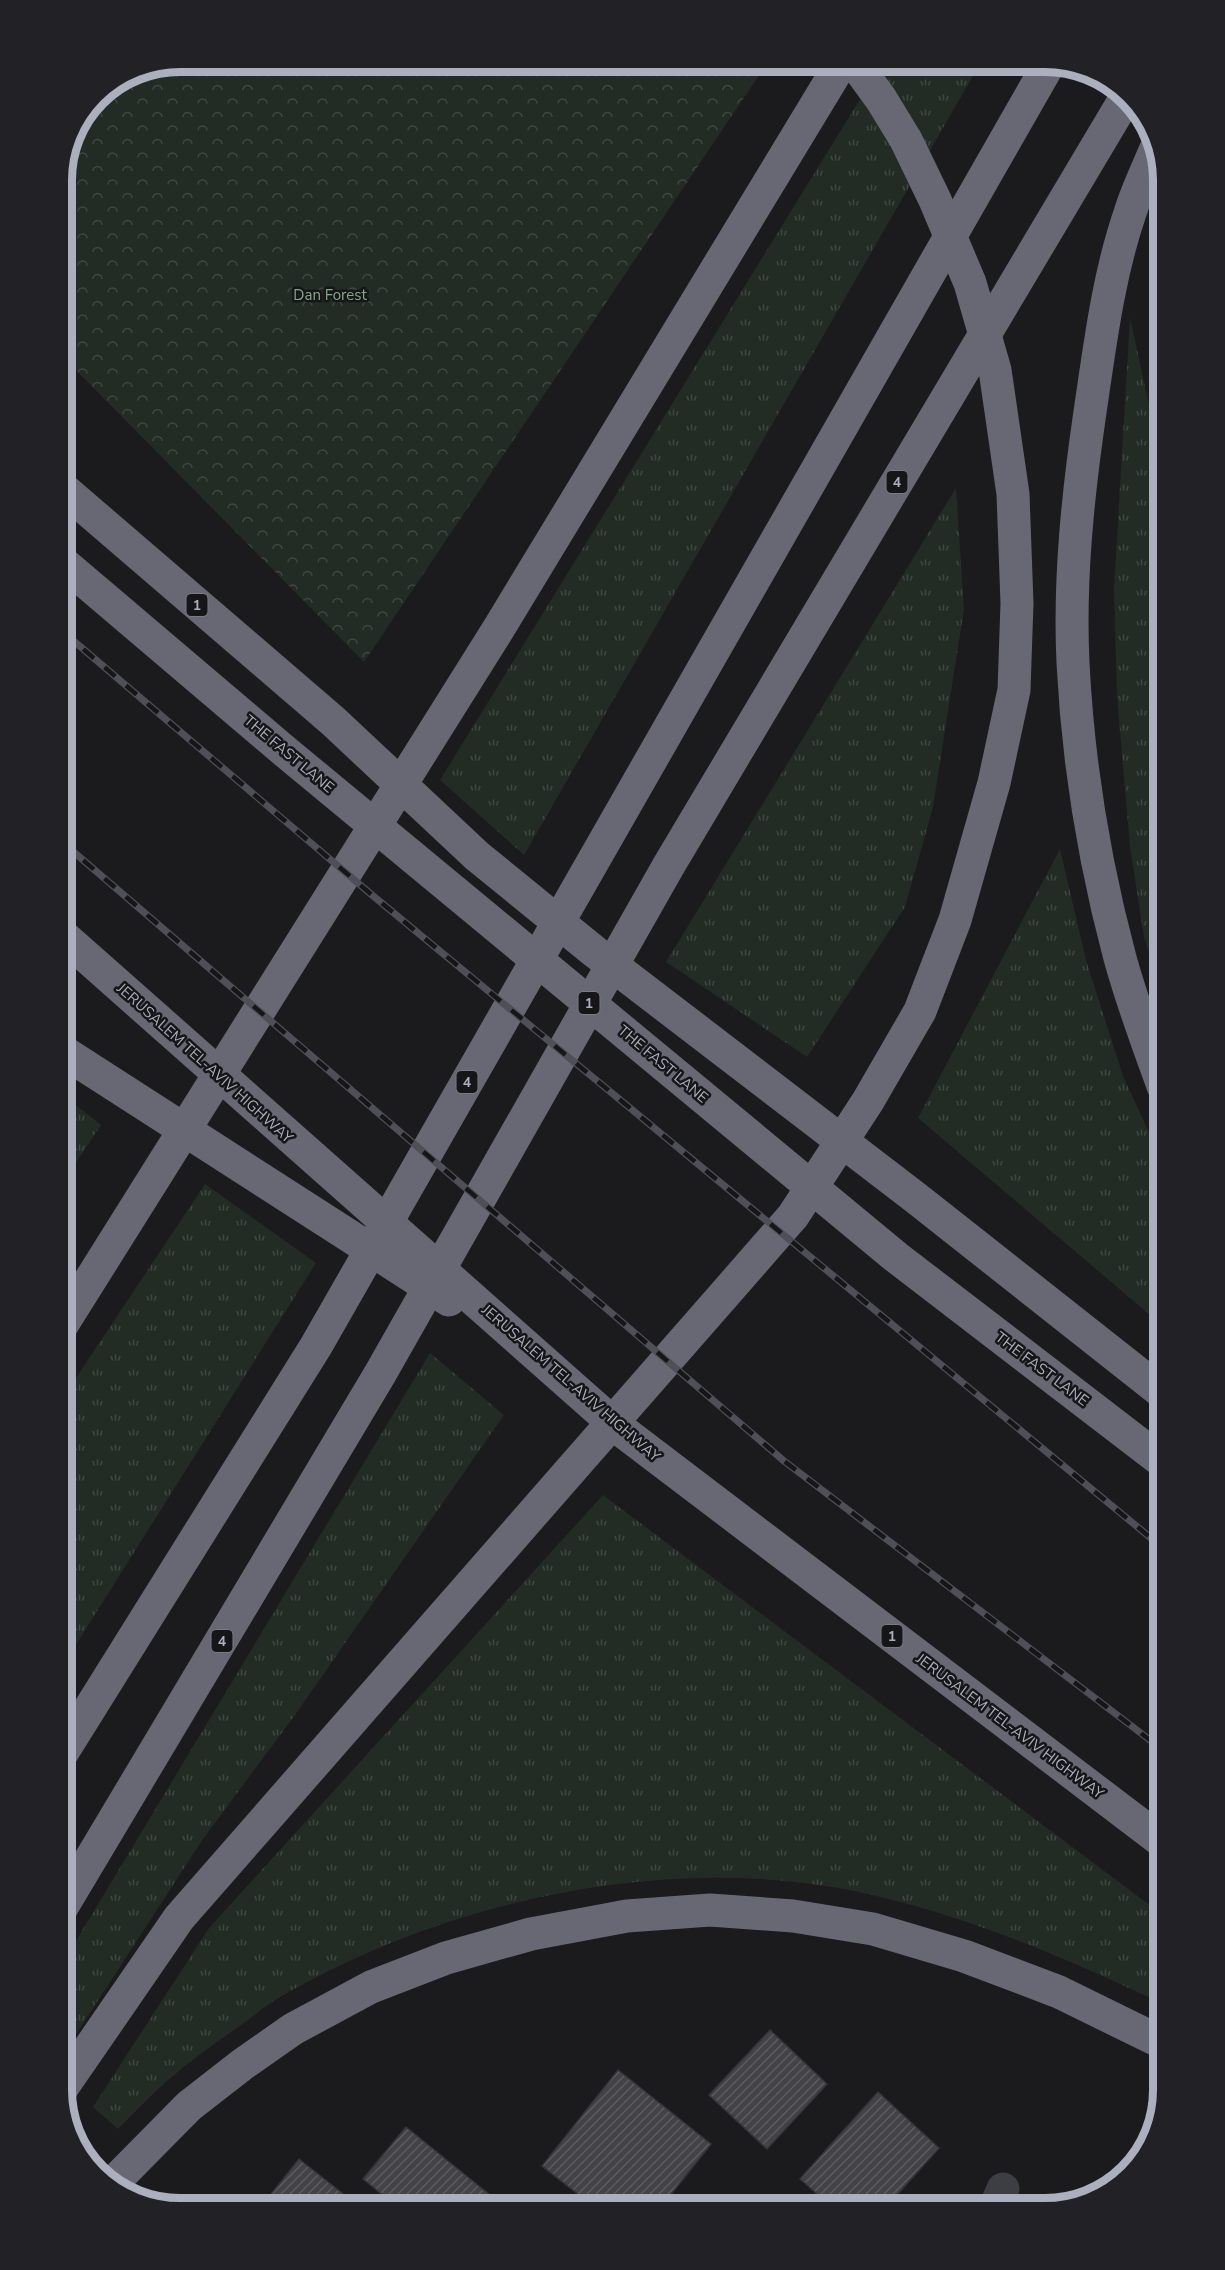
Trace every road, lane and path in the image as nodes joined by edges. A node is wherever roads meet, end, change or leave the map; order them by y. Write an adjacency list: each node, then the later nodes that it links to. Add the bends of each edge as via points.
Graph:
1 (836, 72): 11 (highway, via 499,628)
2 (861, 72): 21 (highway, via 906,140 970,283 995,370 1013,494 1017,603 1014,690 994,783 958,909 920,1011 868,1101 793,1216 179,1918)
3 (1044, 72): 17 (highway, 4, via 316,1346)
4 (1122, 105): 19 (highway, 4, via 669,865 380,1374)
5 (1151, 160): 10 (highway, via 1130,213 1111,282 1098,356 1084,448 1074,567 1073,661 1082,771 1098,863 1120,959)
6 (72, 497): 15 (highway, 1, via 333,721 477,856)
7 (72, 570): 16 (highway, THE FAST LANE / 1, via 896,1257)
8 (72, 944): 14 (highway, JERUSALEM TEL-AVIV HIGHWAY / 1)
9 (72, 1057): 14 (highway)
10 (1153, 1057)
11 (185, 1128): 12 (highway); 13 (highway)
12 (72, 1275)
13 (72, 1309)
14 (542, 1361): 18 (highway, JERUSALEM TEL-AVIV HIGHWAY / 1, via 621,1430)
15 (1153, 1384)
16 (1153, 1454)
17 (72, 1737)
18 (1153, 1834)
19 (72, 1890)
20 (1153, 2038): 22 (highway, via 1059,1992 964,1956 873,1929 793,1916 710,1910 627,1916 531,1934 446,1958 371,1987 293,2029 243,2064 189,2106)
21 (72, 2073)
22 (118, 2178)

